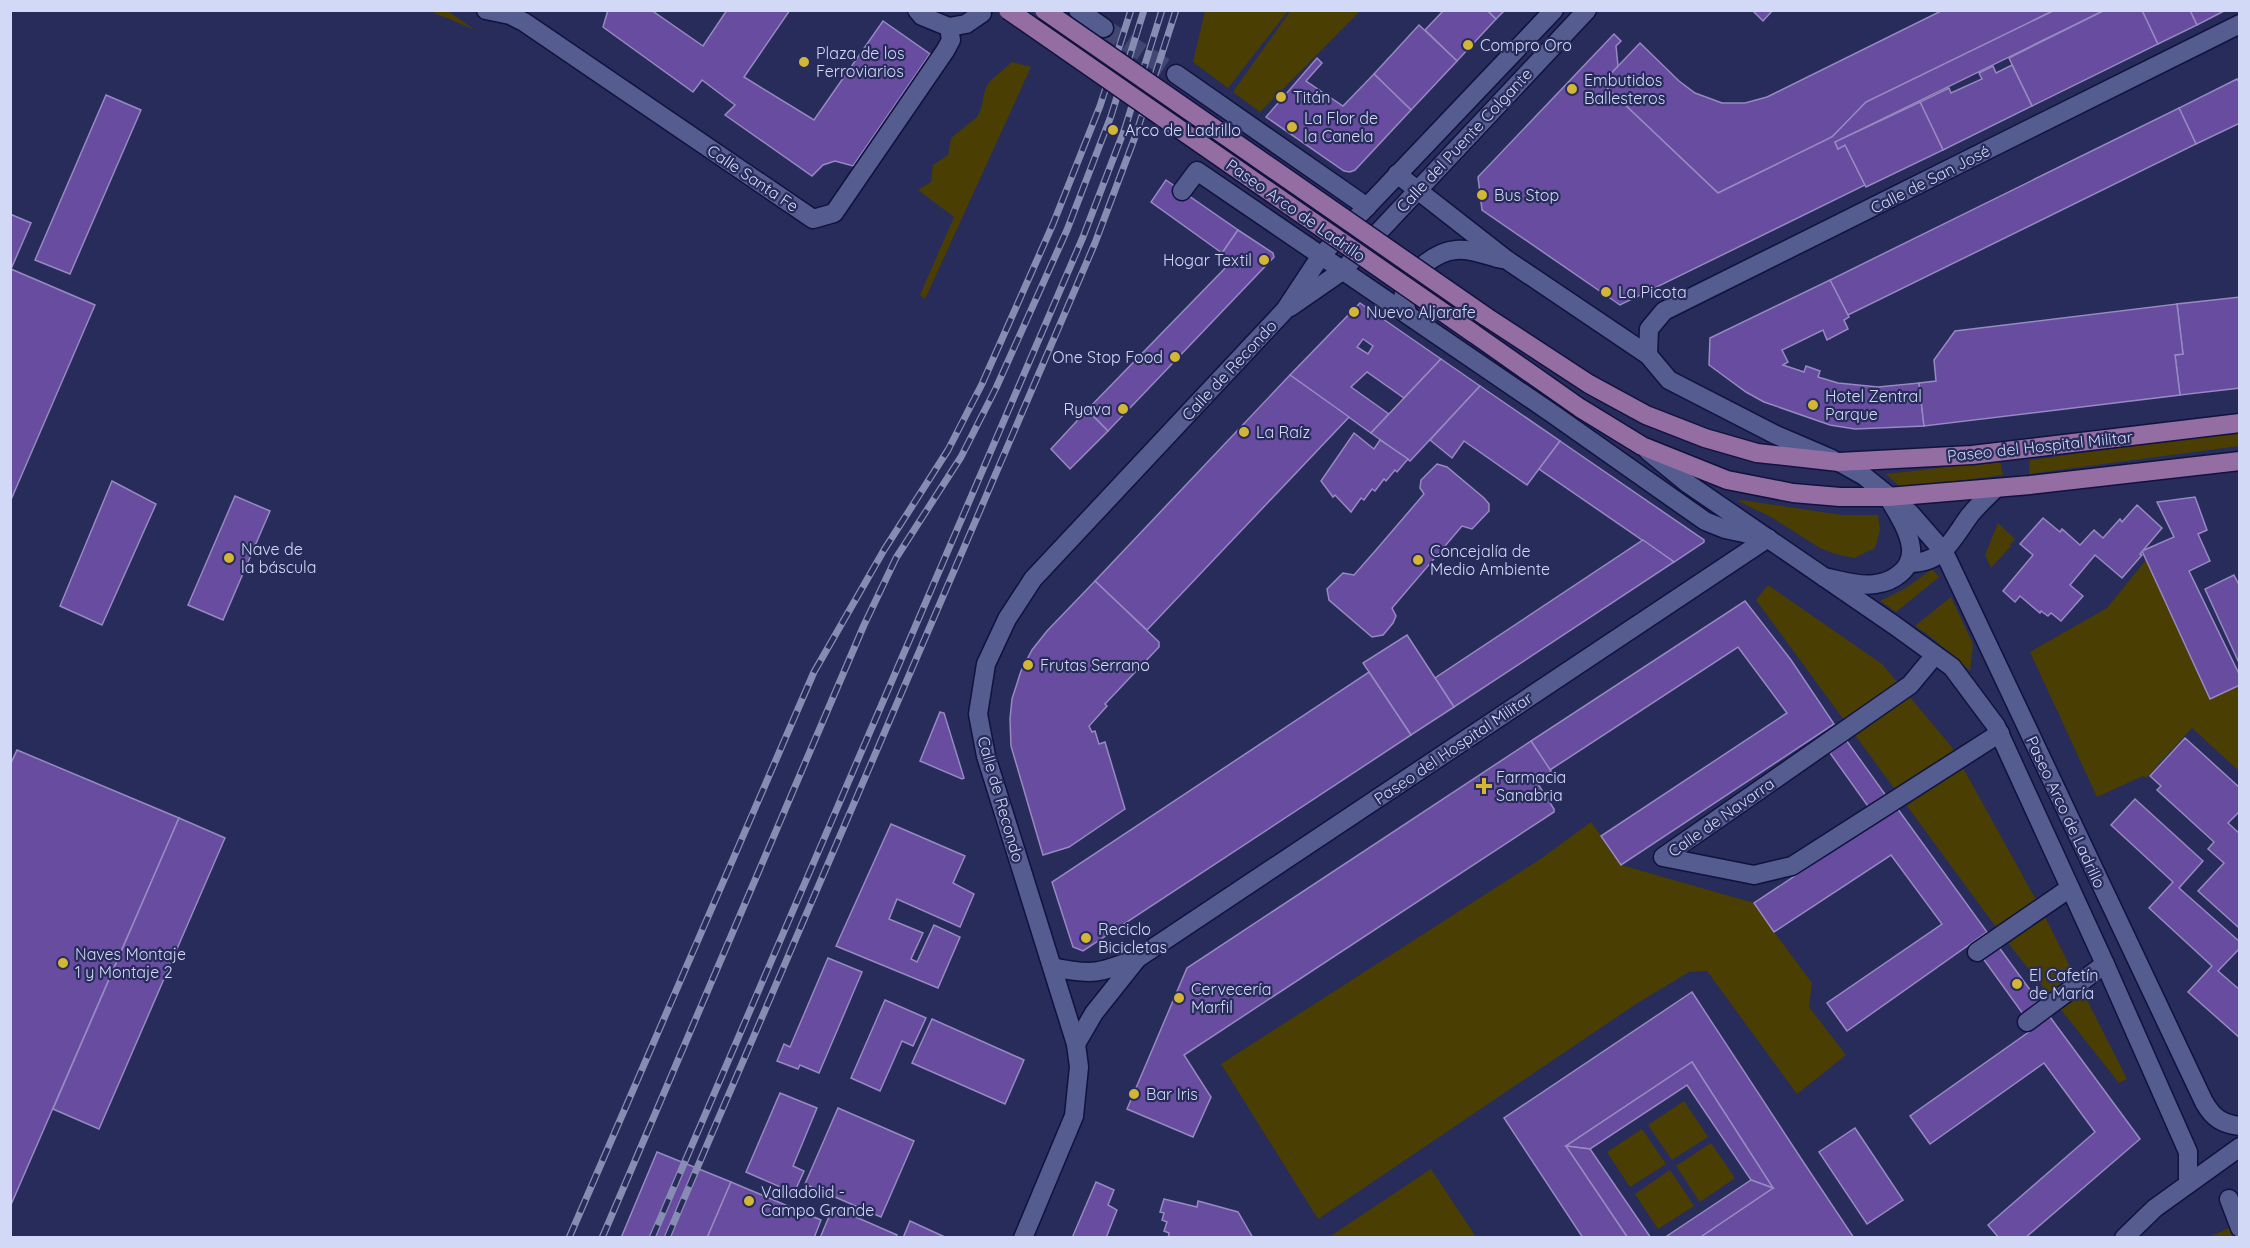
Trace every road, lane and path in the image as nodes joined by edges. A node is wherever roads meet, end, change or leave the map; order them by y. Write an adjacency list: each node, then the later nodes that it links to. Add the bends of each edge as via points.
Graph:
1 (486, 10): 10 (street, Calle Santa Fe, via 524,21 813,219 834,213 945,51 951,40)
2 (917, 10): 10 (street)
3 (1008, 10): 24 (main road, Paseo Arco de Ladrillo, bridge, via 1580,408)
4 (1044, 10): 26 (main road, Paseo Arco de Ladrillo, bridge, via 1589,384 1646,415 1705,438 1757,453)
5 (1078, 10): 11 (street)
6 (1554, 10): 13 (street, Calle del Puente Colgante)
7 (1587, 10): 14 (street, Calle del Puente Colgante)
8 (982, 13): 10 (street, via 966,24)
9 (2240, 24): 22 (street, Calle de San José, via 1664,311 1650,329)
10 (949, 27)
11 (1104, 28)
12 (1176, 74): 16 (street)
13 (1397, 174): 14 (street, Paseo Arco de Ladrillo); 16 (street, Calle del Puente Colgante)
14 (1417, 190): 18 (street, Paseo Arco de Ladrillo); 19 (street, Calle del Puente Colgante)
15 (1182, 191): 17 (street, Paseo Arco de Ladrillo, via 1197,171)
16 (1367, 207): 17 (street, Calle del Puente Colgante)
17 (1320, 257): 19 (street, Paseo Arco de Ladrillo); 20 (street, Calle de Recondo)
18 (1507, 260): 21 (street, Paseo Arco de Ladrillo, via 1458,249 1444,252 1406,285 1403,296); 22 (street, Paseo Arco de Ladrillo)
19 (1342, 271): 20 (street, Calle de Recondo); 21 (street, Paseo Arco de Ladrillo)
20 (1285, 310): 39 (street, Calle de Recondo, via 1033,579 1007,619 986,664 978,714 986,756)
21 (1408, 315): 29 (street, Paseo Arco de Ladrillo, via 1706,522)
22 (1648, 356): 26 (street, Paseo Arco de Ladrillo, via 1669,380)
23 (2240, 423): 26 (main road, Paseo del Hospital Militar, via 1972,455)
24 (1642, 446): 28 (main road, Paseo Arco de Ladrillo, via 1727,480 1793,493); 29 (street, Paseo Arco de Ladrillo, via 1687,483)
25 (2240, 461): 27 (main road)
26 (1839, 462): 28 (street, Paseo Arco de Ladrillo, via 1864,476)
27 (1996, 488): 28 (main road); 30 (street)
28 (1888, 497): 30 (street, Paseo Arco de Ladrillo, via 1924,526); 31 (street, Paseo Arco de Ladrillo, via 1908,537)
29 (1768, 538): 32 (street, Paseo Arco de Ladrillo); 37 (street, Paseo del Hospital Militar)
30 (1944, 552): 31 (street); 42 (street, Paseo Arco de Ladrillo, via 2204,1102 2211,1115)
31 (1909, 563): 32 (street, Paseo Arco de Ladrillo, via 1895,577 1873,585)
32 (1824, 577): 33 (street, Paseo Arco de Ladrillo)
33 (1935, 655): 34 (street, Paseo Arco de Ladrillo, via 1952,667); 34 (street, Calle de Navarra, via 1910,685 1663,857 1754,875 1792,866)
34 (2000, 733): 35 (street, Paseo Arco de Ladrillo)
35 (2070, 888): 36 (street); 38 (street, Paseo Arco de Ladrillo)
36 (1977, 952)
37 (1138, 958): 39 (street, Paseo del Hospital Militar, via 1103,972 1080,974); 41 (street, Paseo del Hospital Militar, via 1094,1013)
38 (2105, 964): 40 (street); 44 (street, Paseo Arco de Ladrillo, via 2188,1152)
39 (1052, 967): 41 (street, Calle de Recondo)
40 (2027, 1022)
41 (1076, 1044): 47 (street, Calle de Recondo, via 1079,1067 1074,1116)
42 (2240, 1126)
43 (2240, 1146): 44 (street)
44 (2188, 1182): 48 (street)
45 (2229, 1199): 46 (street)
46 (2240, 1228)
47 (1023, 1238)
48 (2124, 1238)

